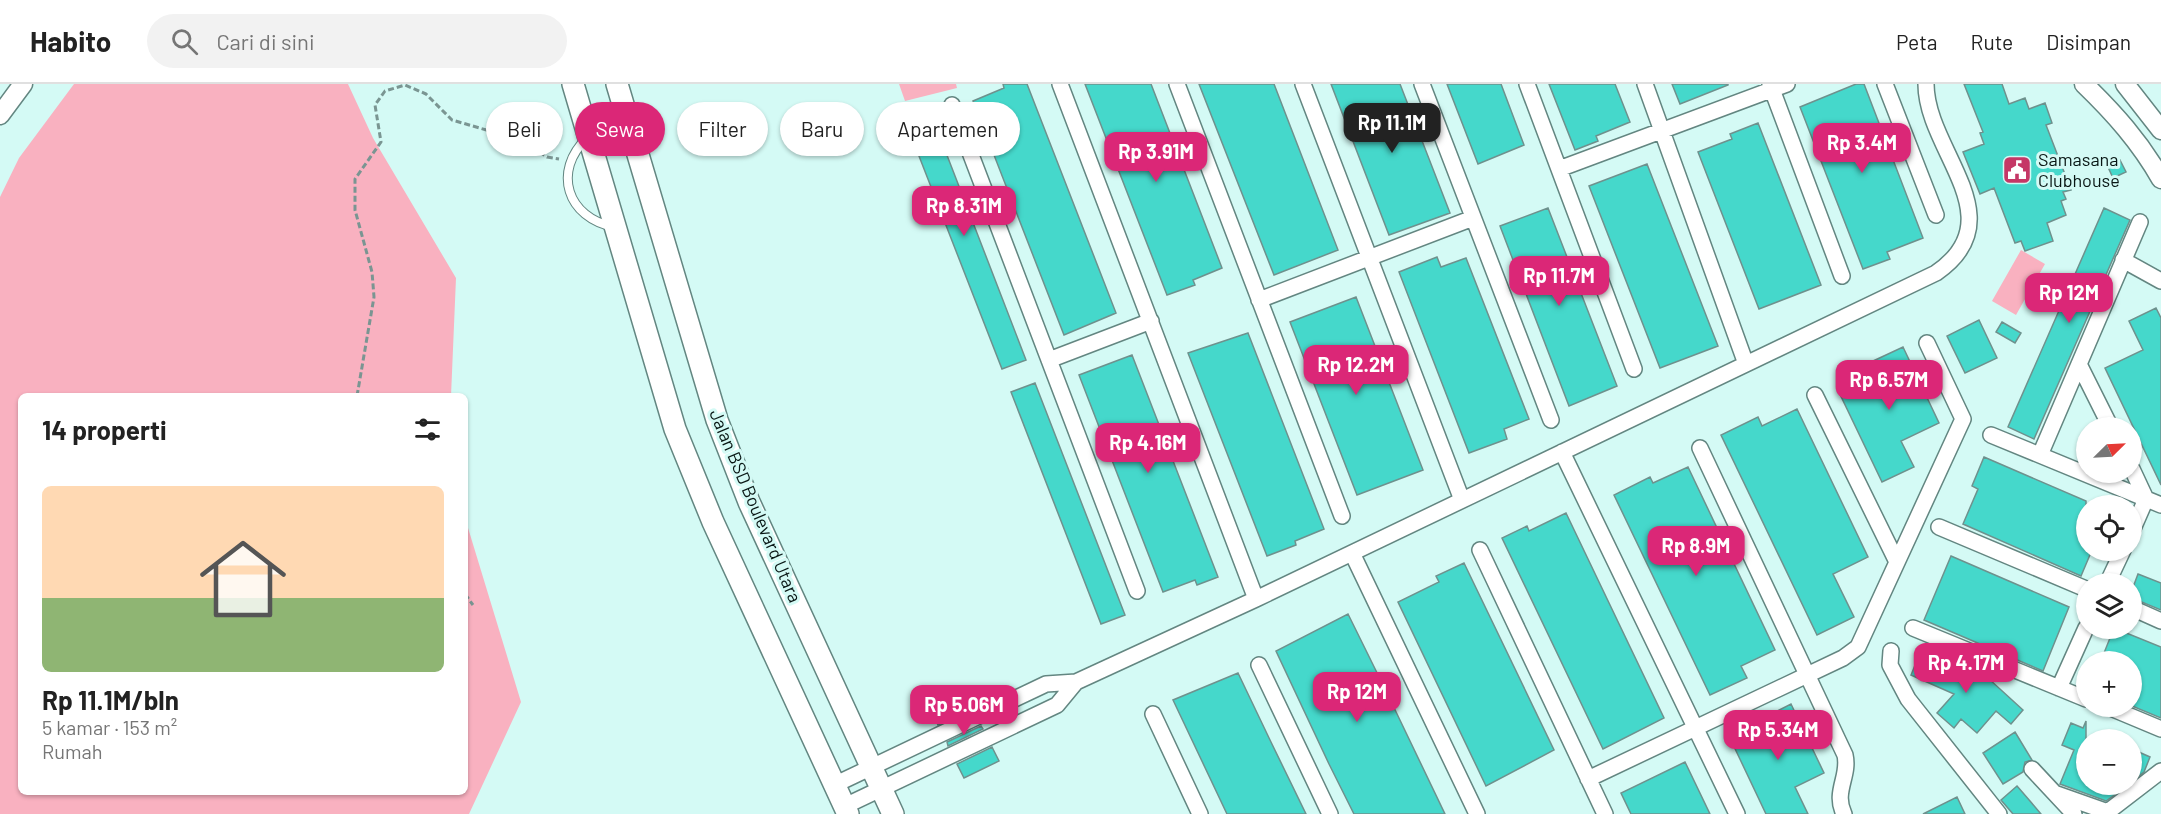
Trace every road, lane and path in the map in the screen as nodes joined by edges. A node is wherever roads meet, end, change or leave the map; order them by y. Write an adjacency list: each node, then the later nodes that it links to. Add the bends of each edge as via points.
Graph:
1 (23, 84): 17 (street)
2 (573, 84): 16 (main road)
3 (617, 84): 80 (main road, Jalan BSD Boulevard Utara, via 717,420 749,502)
4 (1060, 84): 35 (street)
5 (1177, 84): 34 (street)
6 (1303, 84): 30 (street)
7 (1422, 84): 27 (street)
8 (1527, 84): 24 (street)
9 (1645, 84): 18 (street)
10 (1788, 84): 15 (street)
11 (1885, 84): 26 (street)
12 (1926, 84): 38 (street, via 1933,115 1969,204 1968,231 1962,249 1935,273)
13 (2084, 84): 25 (street, via 2126,126)
14 (2125, 84): 19 (street)
15 (1771, 87): 18 (street); 32 (street)
16 (579, 102)
17 (0, 115)
18 (1662, 130): 24 (street); 38 (street)
19 (2161, 130)
20 (575, 152): 23 (lane)
21 (595, 156): 29 (main road)
22 (971, 156): 37 (street)
23 (570, 160): 29 (lane, via 568,183 576,205 600,224); 41 (path, via 547,157 521,140 452,120 426,94 405,85 385,91 375,105 381,142 355,179 355,210 372,272 374,297)
24 (1559, 168): 40 (street)
25 (2161, 179)
26 (1936, 215)
27 (1473, 218): 30 (street); 44 (street)
28 (2140, 222): 31 (street)
29 (615, 227): 84 (main road, via 675,429 713,522)
30 (1370, 258): 34 (street); 51 (street)
31 (2123, 260): 33 (street); 39 (street)
32 (1842, 276)
33 (2161, 280)
34 (1259, 300): 54 (street)
35 (1151, 321): 37 (street); 62 (street)
36 (1927, 343): 58 (street, via 1963,419)
37 (1049, 360): 60 (street)
38 (1746, 364): 47 (street)
39 (2079, 364): 43 (street); 48 (street)
40 (1634, 369)
41 (358, 393)
42 (1815, 395): 58 (street)
43 (2105, 417)
44 (1551, 420)
45 (1991, 435): 48 (street)
46 (1700, 448): 70 (street)
47 (1562, 452): 51 (street); 78 (street)
48 (2040, 455): 50 (street)
49 (2138, 483): 50 (street)
50 (2146, 499): 52 (street); 53 (street)
51 (1462, 500): 57 (street)
52 (2161, 506)
53 (2142, 508)
54 (1342, 516)
55 (1939, 527): 59 (street)
56 (1480, 550): 83 (street)
57 (1352, 553): 62 (street); 92 (street)
58 (1897, 562): 70 (street, via 1858,647)
59 (2076, 585)
60 (1137, 591)
61 (468, 598): 63 (path)
62 (1257, 599): 71 (street)
63 (473, 605)
64 (2142, 612): 65 (street)
65 (2161, 621)
66 (1912, 628): 72 (street)
67 (2081, 639): 72 (street)
68 (1891, 651): 96 (street, via 1890,665 1908,699)
69 (1259, 665): 91 (street)
70 (1808, 675): 78 (street); 95 (street, via 1848,765 1839,787)
71 (1076, 682): 74 (street, via 1046,684); 77 (street, via 1057,705)
72 (2059, 688): 73 (street)
73 (2076, 695)
74 (1004, 704): 77 (street); 80 (street)
75 (1153, 714): 90 (street)
76 (2132, 717): 79 (street)
77 (1014, 725): 85 (street)
78 (1695, 728): 83 (street); 94 (street)
79 (2161, 729)
80 (873, 766): 84 (street); 85 (main road, Jalan BSD Boulevard Utara)
81 (2032, 769): 86 (street)
82 (2161, 771): 88 (street)
83 (1588, 778): 93 (street)
84 (834, 784): 87 (main road)
85 (883, 788): 87 (street); 89 (main road, Jalan BSD Boulevard Utara)
86 (2054, 793): 88 (street); 97 (street)
87 (846, 810)
88 (2106, 813)
89 (893, 814)
90 (1200, 814)
91 (1330, 814)
92 (1477, 814)
93 (1605, 814)
94 (1737, 814)
95 (1844, 814)
96 (1999, 814)
97 (2074, 814)

